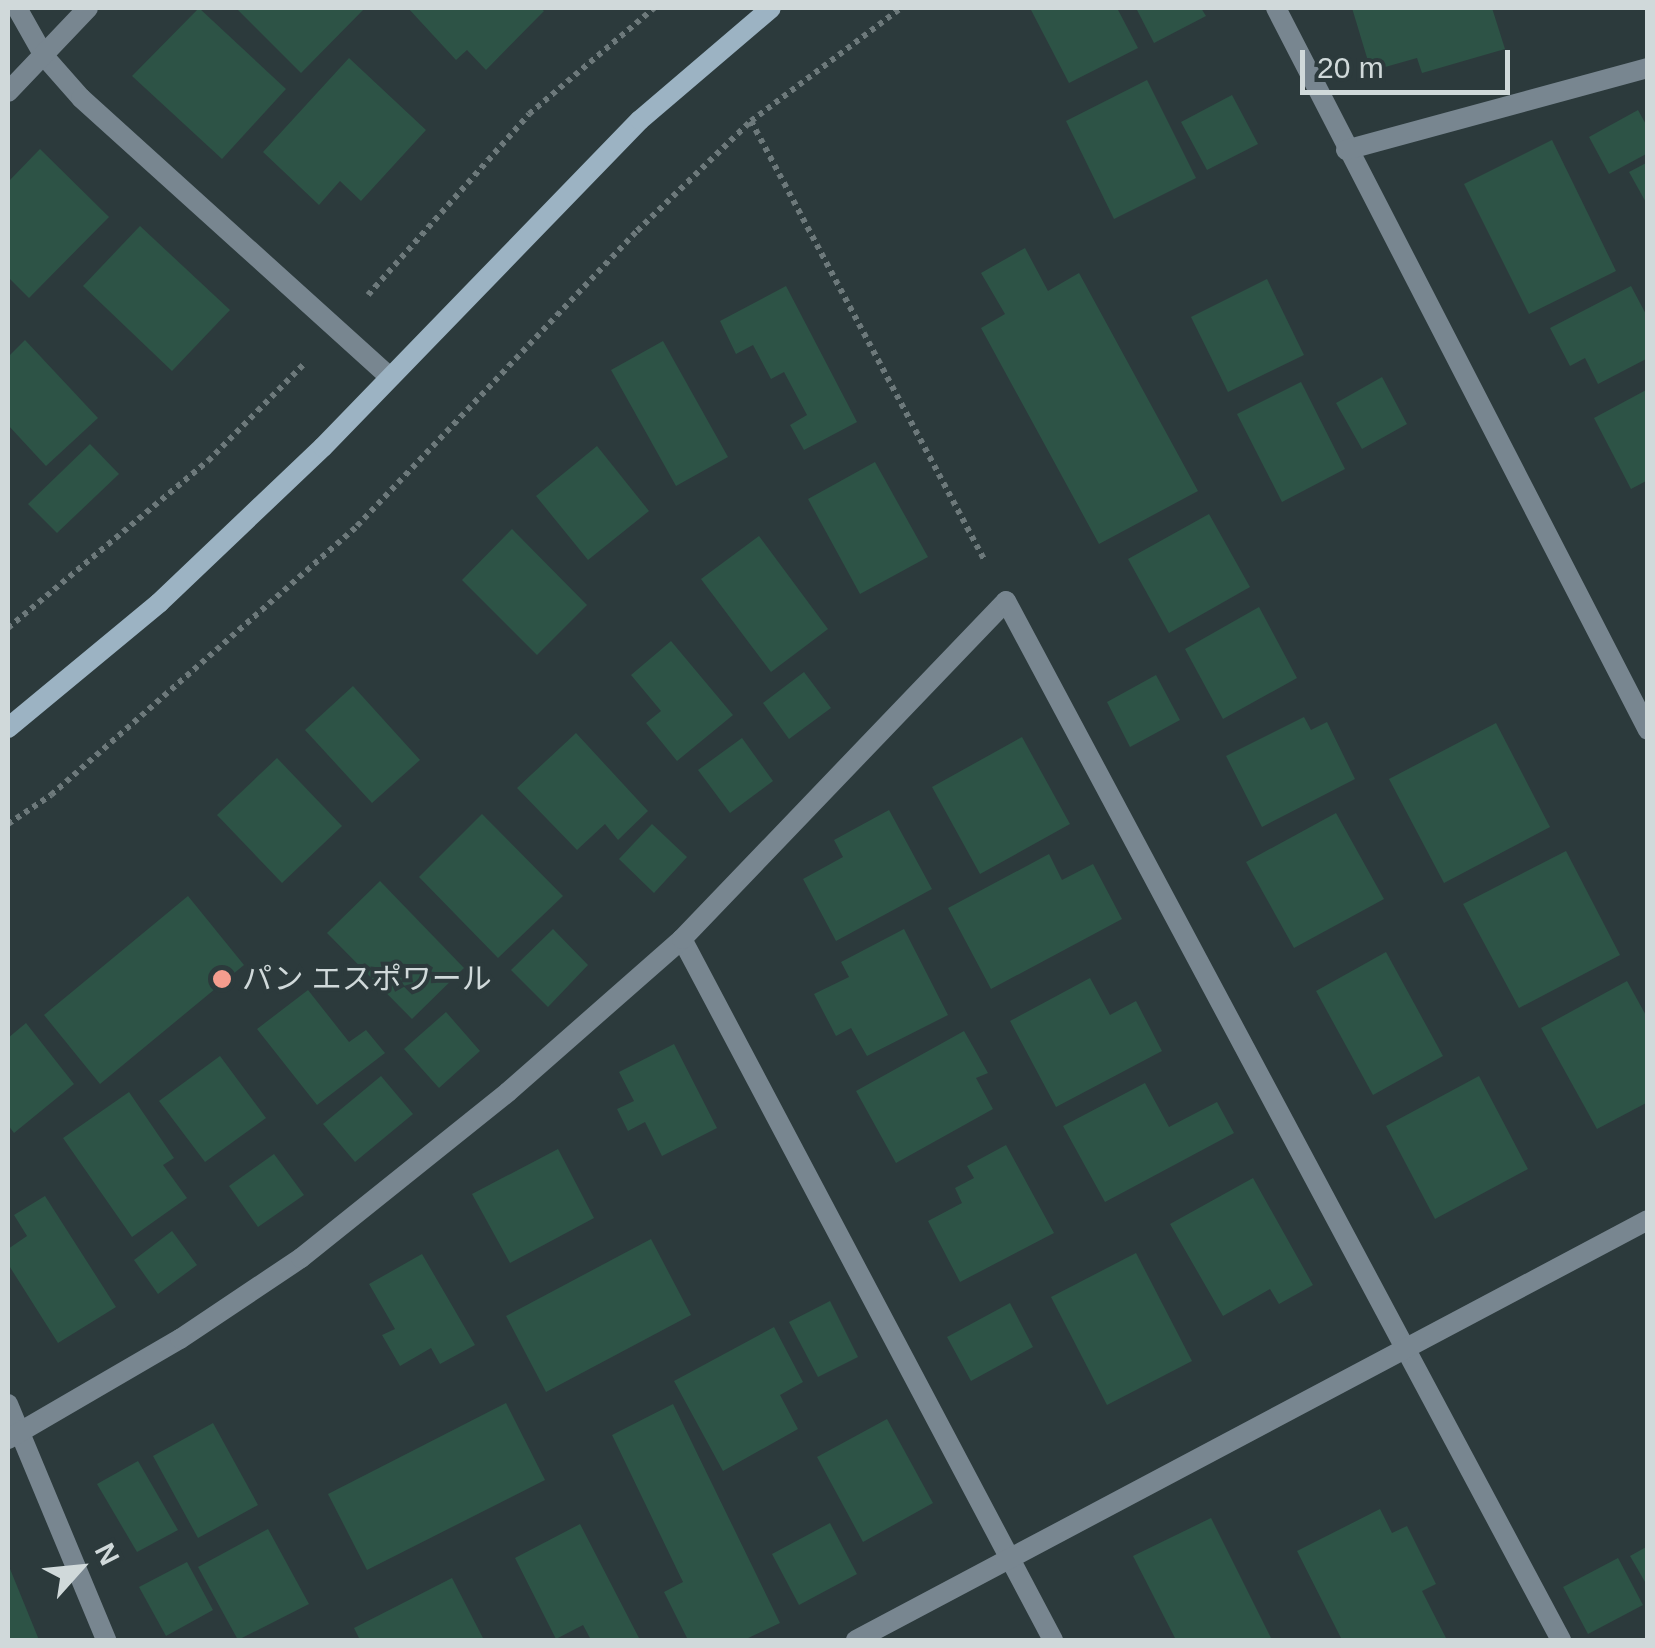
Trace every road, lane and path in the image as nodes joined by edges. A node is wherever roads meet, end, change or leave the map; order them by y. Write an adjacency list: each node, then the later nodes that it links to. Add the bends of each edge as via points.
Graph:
1 (16, 8): 6 (street)
2 (88, 8): 6 (street)
3 (770, 8): 11 (street, via 626,133)
4 (901, 8): 9 (path)
5 (1276, 8): 10 (street)
6 (44, 56): 8 (street); 11 (street, via 81,98)
7 (1648, 68): 10 (street)
8 (8, 92)
9 (751, 121): 12 (path); 15 (path, via 637,231 357,526 51,796)
10 (1346, 150): 14 (street)
11 (388, 376): 13 (street, via 160,603)
12 (1006, 601): 16 (street); 18 (street)
13 (8, 728)
14 (1648, 730)
15 (8, 824)
16 (682, 939): 20 (street, via 301,1258 180,1339); 21 (street)
17 (1648, 1220): 18 (street)
18 (1406, 1350): 21 (street); 25 (street)
19 (8, 1404): 20 (street)
20 (15, 1434): 22 (street)
21 (1009, 1558): 23 (street); 24 (street)
22 (106, 1640)
23 (856, 1640)
24 (1053, 1640)
25 (1561, 1640)

